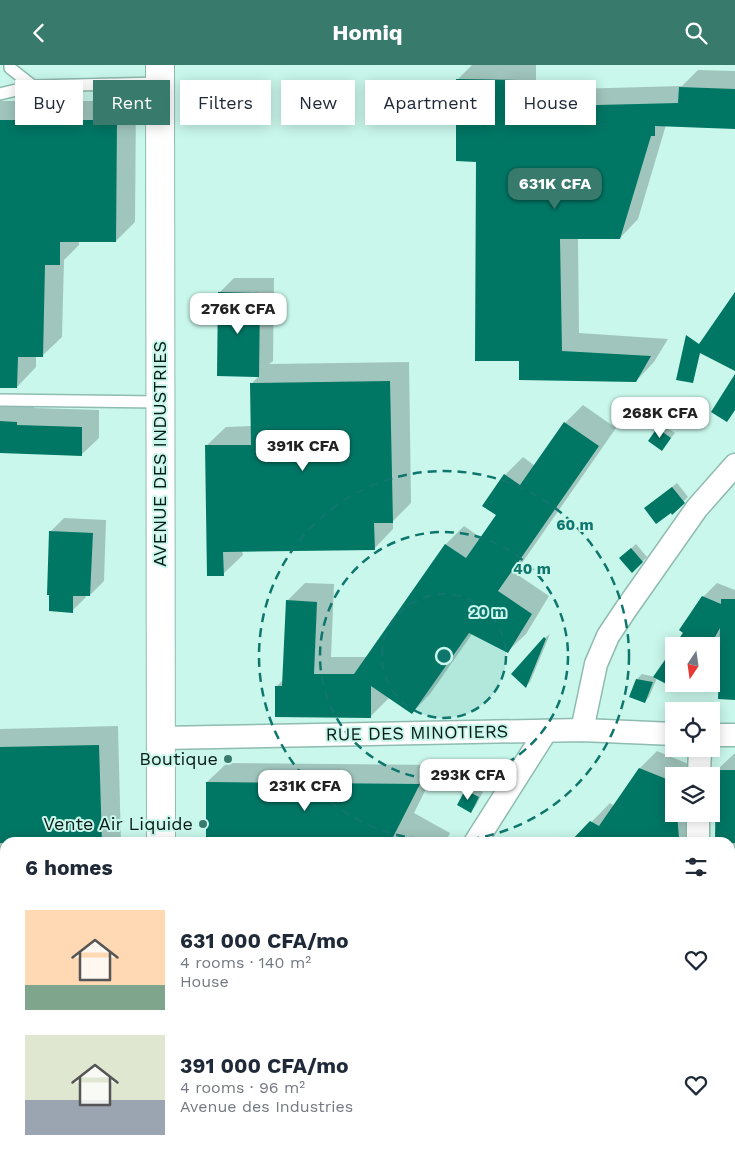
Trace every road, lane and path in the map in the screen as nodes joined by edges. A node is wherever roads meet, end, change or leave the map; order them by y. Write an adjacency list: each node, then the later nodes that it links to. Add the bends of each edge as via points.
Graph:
1 (10, 65): 3 (lane)
2 (160, 74): 4 (lane); 8 (street, AVENUE DES INDUSTRIES)
3 (25, 80)
4 (83, 81)
5 (15, 90): 6 (lane)
6 (0, 94)
7 (0, 400): 8 (lane)
8 (160, 402): 15 (street, AVENUE DES INDUSTRIES)
9 (735, 465): 10 (street, via 697,509 608,636 596,664)
10 (582, 730): 11 (street, RUE DES MINOTIERS); 12 (street, RUE DES MINOTIERS)
11 (546, 731): 15 (street, RUE DES MINOTIERS); 18 (street)
12 (665, 735)
13 (720, 735): 14 (street)
14 (735, 735)
15 (161, 739): 17 (street, AVENUE DES INDUSTRIES)
16 (698, 822): 19 (street)
17 (161, 837)
18 (479, 837)
19 (698, 837)

